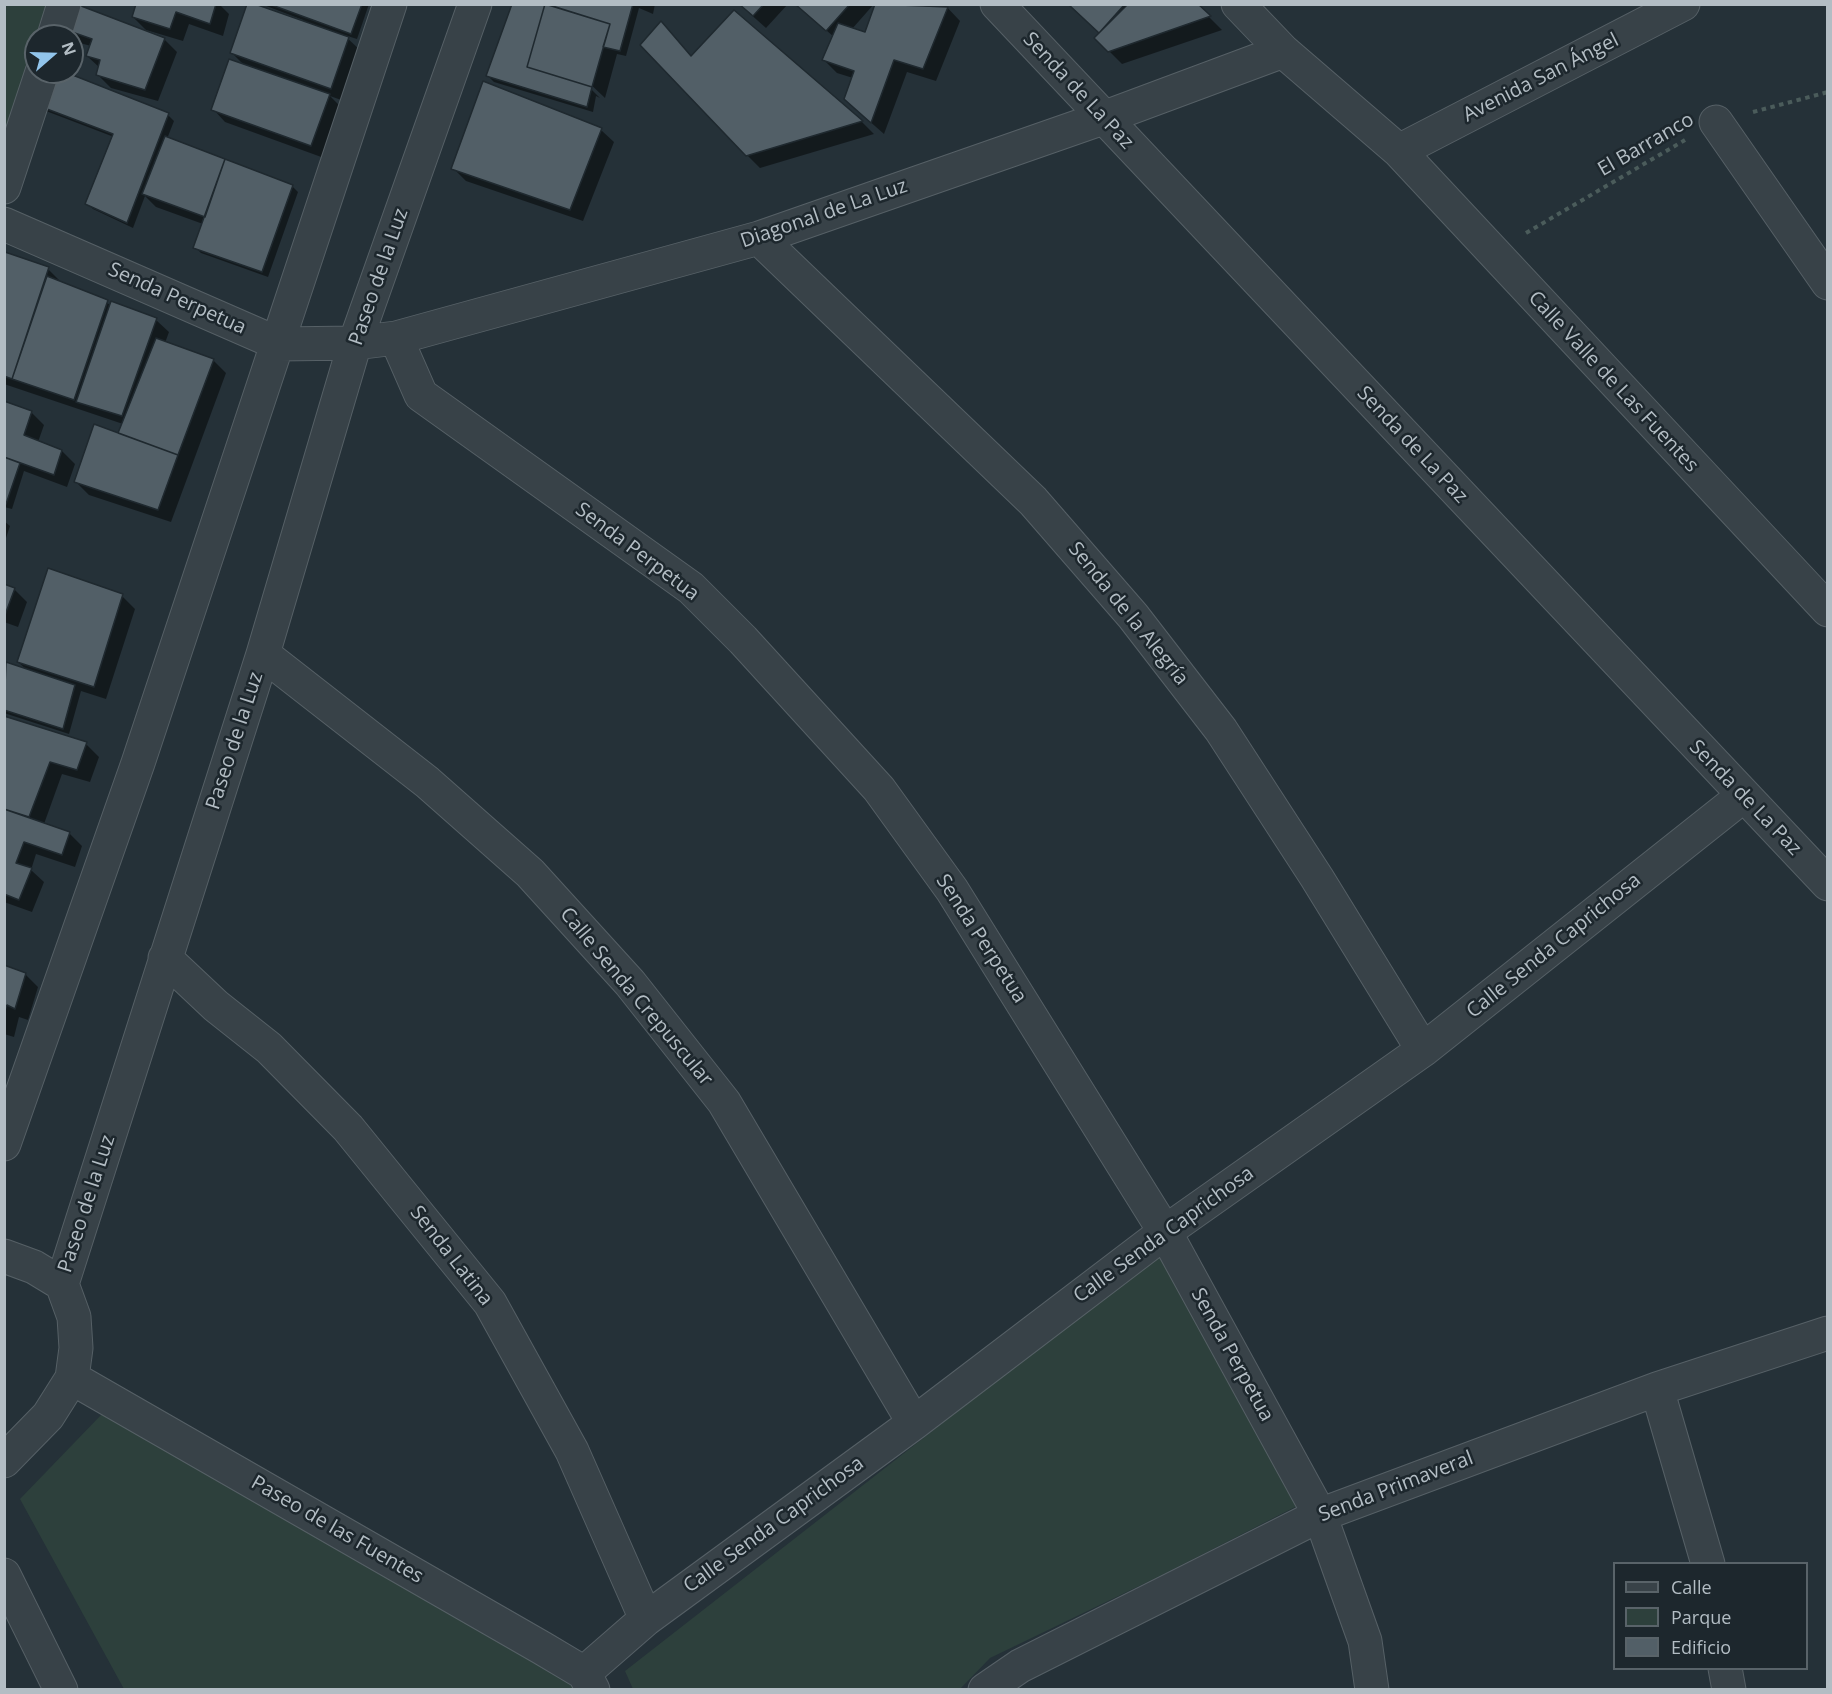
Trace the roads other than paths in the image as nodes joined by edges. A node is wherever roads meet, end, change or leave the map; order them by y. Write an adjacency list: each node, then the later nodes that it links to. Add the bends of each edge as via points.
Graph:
1 (64, 4): 7 (street)
2 (390, 4): 19 (street)
3 (475, 4): 18 (street, Paseo de la Luz)
4 (997, 4): 10 (street, Senda de La Paz)
5 (1238, 4): 8 (street)
6 (1683, 4): 12 (street, Avenida San Ángel)
7 (58, 24)
8 (1283, 51): 10 (street, Diagonal de La Luz); 12 (street)
9 (38, 84): 13 (street)
10 (1103, 118): 15 (street, Diagonal de La Luz); 22 (street, Senda de La Paz)
11 (1716, 122): 16 (street)
12 (1399, 151): 20 (street, Calle Valle de Las Fuentes)
13 (4, 188)
14 (4, 224): 19 (street, Senda Perpetua)
15 (759, 238): 17 (street, Diagonal de La Luz); 25 (street, Senda de la Alegría, via 1033,501 1133,615 1221,730)
16 (1827, 283)
17 (396, 338): 18 (street, Diagonal de La Luz); 27 (street, Senda Perpetua, via 421,395 690,588 879,789 952,890)
18 (355, 343): 19 (street, Senda Perpetua); 21 (street, Paseo de la Luz)
19 (279, 344): 26 (street, via 138,764)
20 (1827, 610)
21 (263, 654): 24 (street, Paseo de la Luz); 33 (street, Calle Senda Crepuscular, via 428,782 530,873 630,983 724,1102)
22 (1743, 796): 23 (street, Senda de La Paz); 25 (street, Calle Senda Caprichosa)
23 (1827, 884)
24 (165, 958): 29 (street, Paseo de la Luz); 38 (street, Senda Latina, via 269,1048 348,1128 490,1303 572,1451)
25 (1423, 1050): 27 (street, Calle Senda Caprichosa)
26 (4, 1144)
27 (1165, 1232): 33 (street, Calle Senda Caprichosa); 35 (street, Senda Perpetua)
28 (4, 1256): 29 (street, via 34,1267)
29 (62, 1284): 31 (street, Paseo de la Luz, via 74,1317 76,1348)
30 (1827, 1333): 32 (street, Senda Primaveral)
31 (72, 1378): 34 (street, Paseo de la Luz, via 48,1416); 40 (street, Paseo de las Fuentes)
32 (1657, 1389): 35 (street, Senda Primaveral); 36 (street)
33 (914, 1423): 38 (street, Calle Senda Caprichosa)
34 (4, 1461)
35 (1320, 1515): 42 (street, Senda Primaveral, via 1020,1666); 43 (street, Senda Perpetua, via 1365,1641)
36 (1708, 1562)
37 (4, 1575): 41 (street)
38 (646, 1618): 40 (street, Calle Senda Caprichosa)
39 (1725, 1670): 44 (street)
40 (588, 1681)
41 (61, 1689)
42 (985, 1689)
43 (1372, 1689)
44 (1729, 1689)

